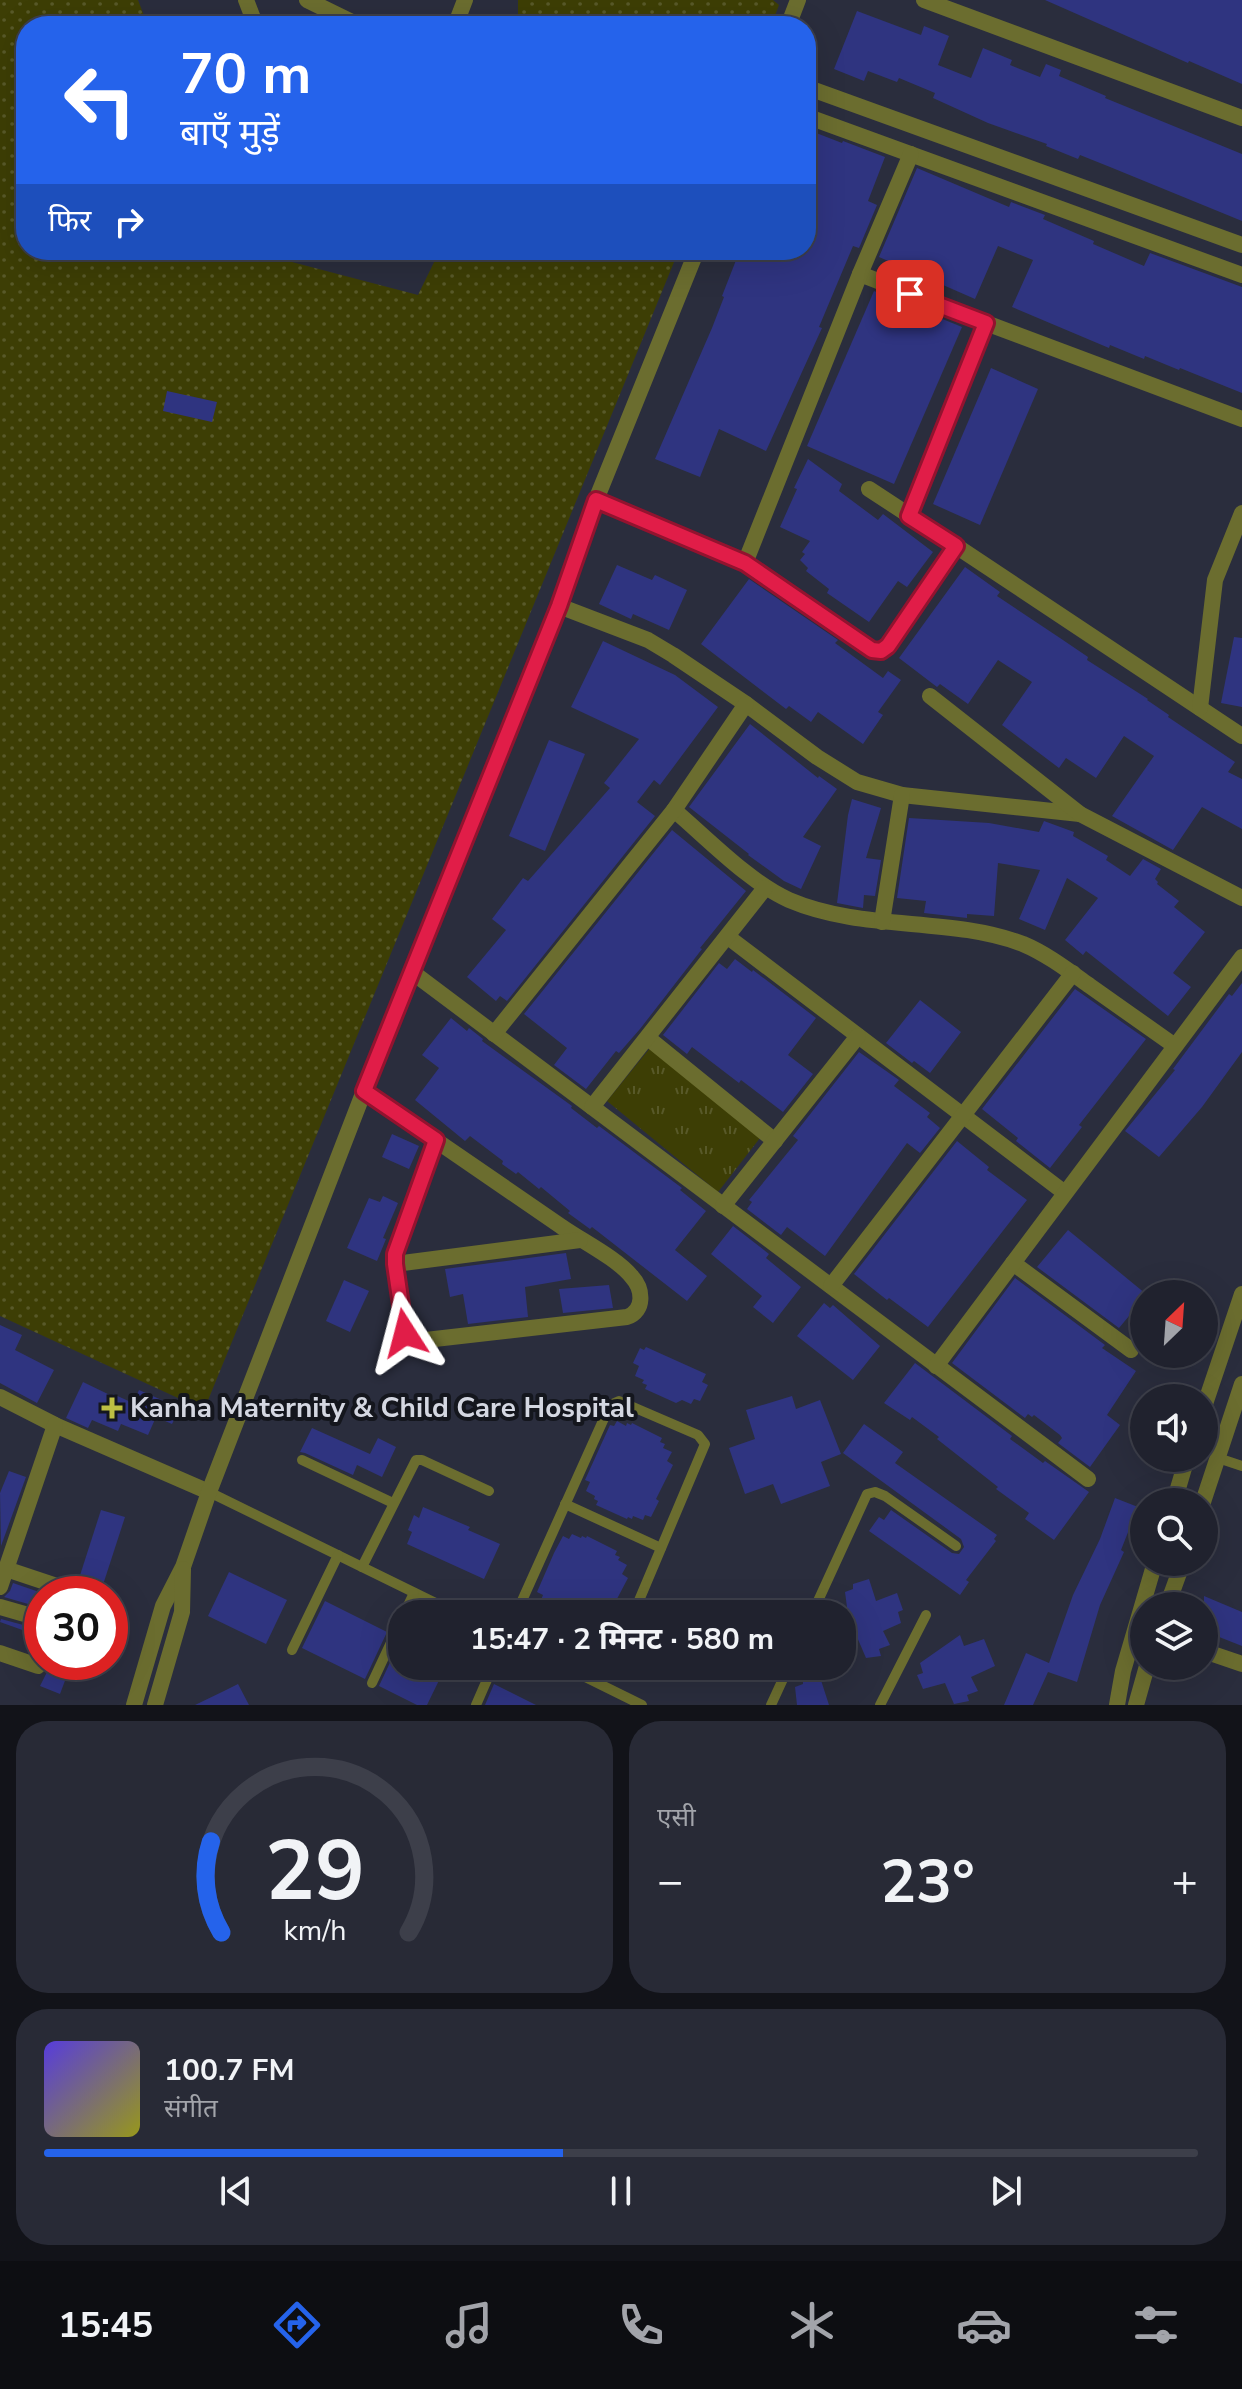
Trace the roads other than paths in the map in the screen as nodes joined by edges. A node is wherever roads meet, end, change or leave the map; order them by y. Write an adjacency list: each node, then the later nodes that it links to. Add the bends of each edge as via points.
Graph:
1 (307, 0): 3 (street)
2 (924, 0): 5 (street)
3 (340, 16)
4 (816, 91): 8 (street)
5 (1242, 118)
6 (816, 120): 7 (street)
7 (911, 154): 10 (street); 11 (street)
8 (1242, 245)
9 (693, 260): 15 (street)
10 (860, 274): 12 (street); 19 (street)
11 (1242, 275)
12 (986, 323): 13 (street); 17 (street)
13 (1242, 419)
14 (869, 489): 17 (street)
15 (596, 500): 19 (street); 20 (street)
16 (1242, 513): 23 (street, via 1215,580)
17 (909, 516): 18 (street)
18 (956, 546): 19 (street, via 881,651 872,650); 23 (street)
19 (745, 563)
20 (559, 606): 22 (street, via 648,640); 33 (street)
21 (930, 696): 27 (street)
22 (746, 704): 25 (street, via 836,770); 26 (street)
23 (1200, 708): 24 (street)
24 (1242, 736)
25 (902, 795): 27 (street); 30 (street)
26 (674, 810): 28 (street); 35 (street)
27 (1080, 814): 29 (street)
28 (765, 888): 30 (street, via 821,911); 31 (street)
29 (1242, 898)
30 (882, 922): 34 (street, via 995,935 1026,945)
31 (728, 937): 36 (street); 37 (street)
32 (1242, 957): 38 (street)
33 (412, 972): 35 (street); 39 (street)
34 (1073, 973): 38 (street); 41 (street)
35 (494, 1034): 40 (street)
36 (858, 1036): 41 (street); 43 (street)
37 (648, 1038): 40 (street); 43 (street)
38 (1175, 1046): 44 (street)
39 (364, 1091): 42 (street); 62 (street)
40 (592, 1107): 45 (street)
41 (963, 1115): 44 (street); 49 (street)
42 (436, 1140): 46 (street); 48 (street)
43 (775, 1141): 45 (street)
44 (1065, 1193): 47 (street)
45 (723, 1206): 49 (street)
46 (580, 1240): 48 (street); 48 (street, via 633,1277 640,1299 633,1315 417,1341 405,1333)
47 (1013, 1263): 51 (street); 52 (street)
48 (395, 1264)
49 (831, 1286): 52 (street)
50 (1242, 1294): 53 (street)
51 (1130, 1349)
52 (936, 1366): 60 (street)
53 (1212, 1384)
54 (1242, 1384): 57 (street)
55 (0, 1397): 56 (street)
56 (55, 1425): 62 (street); 70 (street)
57 (1218, 1458): 59 (lane)
58 (302, 1460): 63 (lane)
59 (1242, 1466)
60 (1088, 1479)
61 (489, 1491): 63 (lane, via 419,1459)
62 (209, 1492): 67 (lane); 68 (street)
63 (393, 1503): 69 (lane)
64 (565, 1504): 66 (lane); 66 (lane, via 613,1402 625,1402 698,1435 704,1449); 77 (lane)
65 (956, 1546): 79 (lane, via 885,1496 867,1494)
66 (661, 1548): 78 (lane)
67 (338, 1555): 69 (lane); 84 (lane)
68 (183, 1567): 94 (street, via 163,1606); 95 (street, via 182,1612)
69 (362, 1567): 74 (lane)
70 (6, 1569): 71 (street); 73 (street)
71 (27, 1576)
72 (1151, 1576): 100 (street)
73 (0, 1587)
74 (414, 1593): 75 (lane); 76 (lane)
75 (411, 1600)
76 (429, 1600)
77 (522, 1600)
78 (639, 1600)
79 (818, 1600)
80 (0, 1607): 81 (street)
81 (24, 1614)
82 (926, 1615): 99 (lane)
83 (388, 1648): 93 (lane)
84 (292, 1650)
85 (0, 1653): 87 (street)
86 (1218, 1656): 88 (street)
87 (24, 1661)
88 (1242, 1664)
89 (487, 1680): 96 (lane)
90 (591, 1680): 97 (lane)
91 (783, 1680): 98 (lane)
92 (1143, 1680): 101 (street)
93 (372, 1683)
94 (134, 1705)
95 (155, 1705)
96 (476, 1705)
97 (642, 1705)
98 (771, 1705)
99 (880, 1705)
100 (1117, 1705)
101 (1136, 1705)

